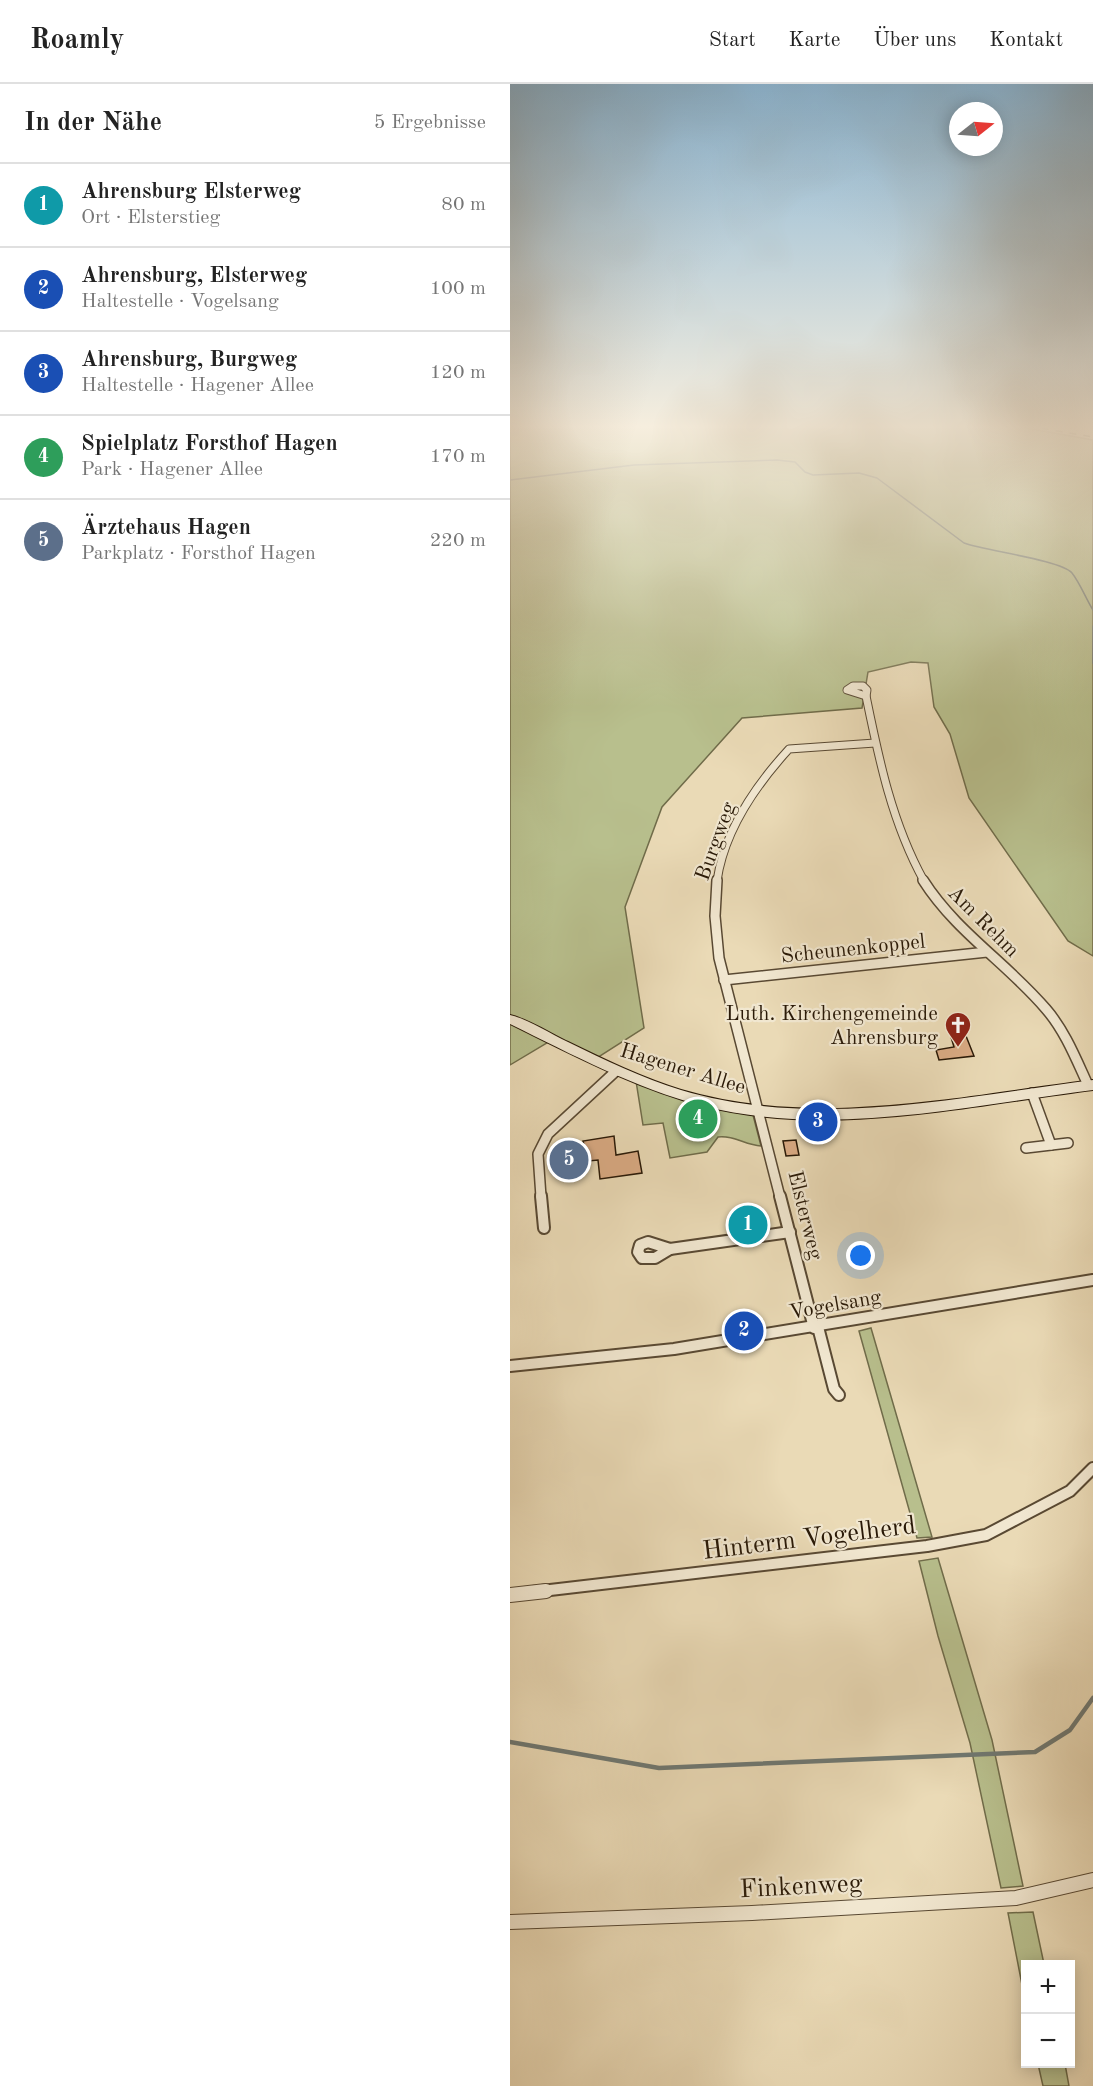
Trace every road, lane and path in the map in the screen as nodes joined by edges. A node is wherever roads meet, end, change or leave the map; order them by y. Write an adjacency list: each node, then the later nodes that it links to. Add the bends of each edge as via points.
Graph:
1 (866, 696): 2 (street, Am Rehm)
2 (875, 743): 3 (street, Am Rehm, via 886,793 913,863 941,907); 4 (street, Burgweg, via 789,749 756,787 717,875 715,939)
3 (987, 952): 4 (street, Scheunenkoppel); 7 (street, Am Rehm, via 1049,1012)
4 (723, 980): 9 (street, Burgweg)
5 (510, 1019): 6 (street, Hagener Allee)
6 (616, 1071): 9 (street, Hagener Allee, via 687,1096); 13 (street, via 548,1134 538,1154)
7 (1091, 1085): 8 (street, Hagener Allee)
8 (1032, 1093): 9 (street, Hagener Allee, via 818,1115); 11 (street)
9 (759, 1112): 14 (street, Elsterweg)
10 (1068, 1143): 11 (street)
11 (1051, 1145): 12 (street)
12 (1026, 1148)
13 (544, 1228)
14 (790, 1232): 15 (street); 17 (street, Elsterweg)
15 (670, 1249)
16 (1093, 1280): 17 (street, Vogelsang)
17 (816, 1327): 18 (street, Vogelsang, via 642,1353); 19 (street, Elsterweg)
18 (510, 1366)
19 (839, 1395)
20 (1093, 1468): 21 (street, Hinterm Vogelherd, via 1070,1491 986,1535 927,1546)
21 (510, 1595)
22 (1093, 1880): 23 (street, Finkenweg, via 1016,1898)
23 (510, 1922)

